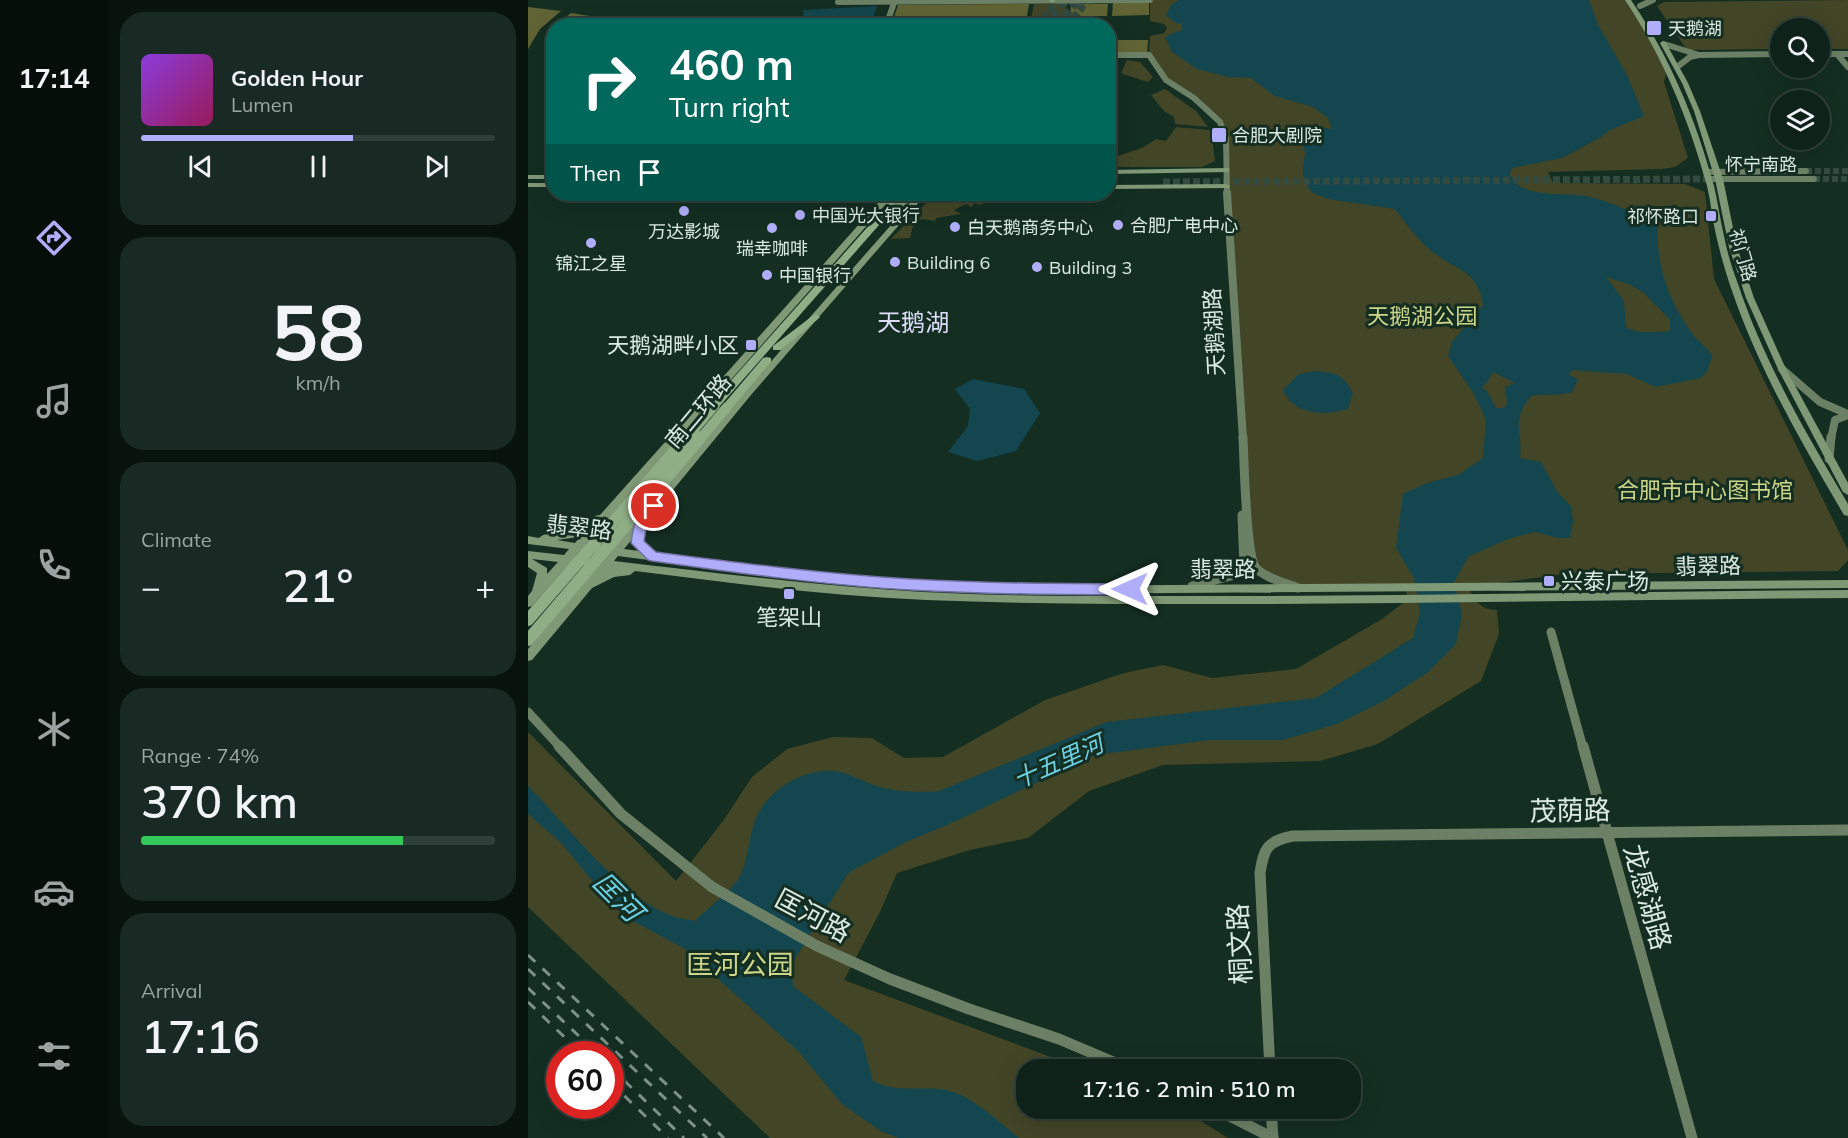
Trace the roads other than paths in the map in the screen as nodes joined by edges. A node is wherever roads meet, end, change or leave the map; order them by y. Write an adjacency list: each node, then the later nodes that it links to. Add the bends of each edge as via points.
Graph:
1 (859, 0): 8 (street)
2 (1052, 0): 3 (street); 9 (street)
3 (1098, 0): 4 (street)
4 (1140, 0): 5 (street)
5 (1150, 0)
6 (1628, 0): 26 (main road, 祁门路, via 1676,82)
7 (1653, 0): 10 (street)
8 (838, 1): 9 (street)
9 (892, 1): 11 (street); 12 (street)
10 (1638, 3): 13 (main road, 祁门路)
11 (884, 18)
12 (888, 18)
13 (1664, 44): 18 (street); 20 (main road, 祁门路)
14 (1770, 54): 18 (street)
15 (1830, 54): 16 (street)
16 (1837, 54): 17 (street); 21 (street)
17 (1848, 54)
18 (1699, 55): 20 (street)
19 (1116, 56): 22 (street, 天鹅湖路, via 1147,56 1165,81 1212,117 1222,141)
20 (1677, 67): 26 (main road, 祁门路, via 1697,111)
21 (1848, 67)
22 (1224, 171): 24 (main road); 33 (street, 天鹅湖路)
23 (1806, 171): 26 (street, 怀宁南路)
24 (1116, 174)
25 (1116, 175): 30 (main road, via 1163,179)
26 (1712, 175): 29 (street, 怀宁南路); 39 (main road, 祁门路, via 1750,298); 47 (main road, 祁门路, via 1722,246 1738,298 1785,399)
27 (528, 177): 28 (main road)
28 (546, 177)
29 (1814, 179)
30 (1116, 182)
31 (528, 185): 32 (main road)
32 (546, 185)
33 (1225, 186): 34 (main road); 60 (street, 天鹅湖路, via 1250,546 1254,566); 61 (street, 天鹅湖路, via 1244,568 1239,574 1211,583)
34 (1116, 187)
35 (898, 201): 36 (main road); 37 (main road); 38 (highway, 南二环路)
36 (784, 314): 38 (highway); 40 (main road)
37 (815, 316): 38 (highway); 41 (main road)
38 (770, 351): 40 (highway); 41 (highway); 42 (highway, 南二环路)
39 (1782, 369): 43 (street, via 1820,403); 44 (main road, 祁门路)
40 (717, 391): 46 (main road)
41 (748, 393): 48 (main road)
42 (721, 406): 65 (highway, 南二环路, bridge); 67 (highway, 南二环路, bridge)
43 (1848, 414): 44 (street, via 1832,426)
44 (1829, 459): 45 (main road, 祁门路)
45 (1848, 492)
46 (612, 508): 49 (main road, via 574,534); 50 (main road)
47 (1848, 512)
48 (640, 522): 51 (main road); 53 (main road, via 637,543)
49 (529, 540): 50 (main road, 翡翠路)
50 (578, 547): 51 (main road, 翡翠路); 54 (main road)
51 (616, 552): 53 (main road, 翡翠路); 56 (main road)
52 (528, 555): 54 (main road, 翡翠路)
53 (652, 556): 61 (main road, 翡翠路, via 785,574 909,584 1038,590)
54 (567, 559): 56 (main road, 翡翠路); 62 (main road)
55 (528, 562): 62 (main road, via 543,571)
56 (606, 564): 57 (main road, 翡翠路); 59 (main road)
57 (646, 569): 59 (main road, via 612,573); 63 (main road, 翡翠路, via 792,586 1043,600)
58 (1848, 584): 60 (main road, 翡翠路)
59 (586, 587): 68 (main road)
60 (1298, 588): 61 (main road, 翡翠路)
61 (1175, 589)
62 (536, 594): 64 (main road)
63 (1848, 594)
64 (528, 603)
65 (528, 620)
66 (1551, 633): 71 (street, 龙感湖路)
67 (528, 640)
68 (528, 657)
69 (528, 712): 73 (street, 匡河路, via 621,814 712,887 817,946 890,979)
70 (1848, 830): 71 (street, 茂荫路)
71 (1607, 832): 72 (street, 茂荫路); 78 (street, 龙感湖路)
72 (1293, 836): 74 (street, 桐文路, via 1277,839 1264,850 1260,873)
73 (1106, 1059)
74 (1269, 1059)
75 (1236, 1119): 77 (street)
76 (1272, 1119): 77 (street)
77 (1273, 1138)
78 (1692, 1138)

